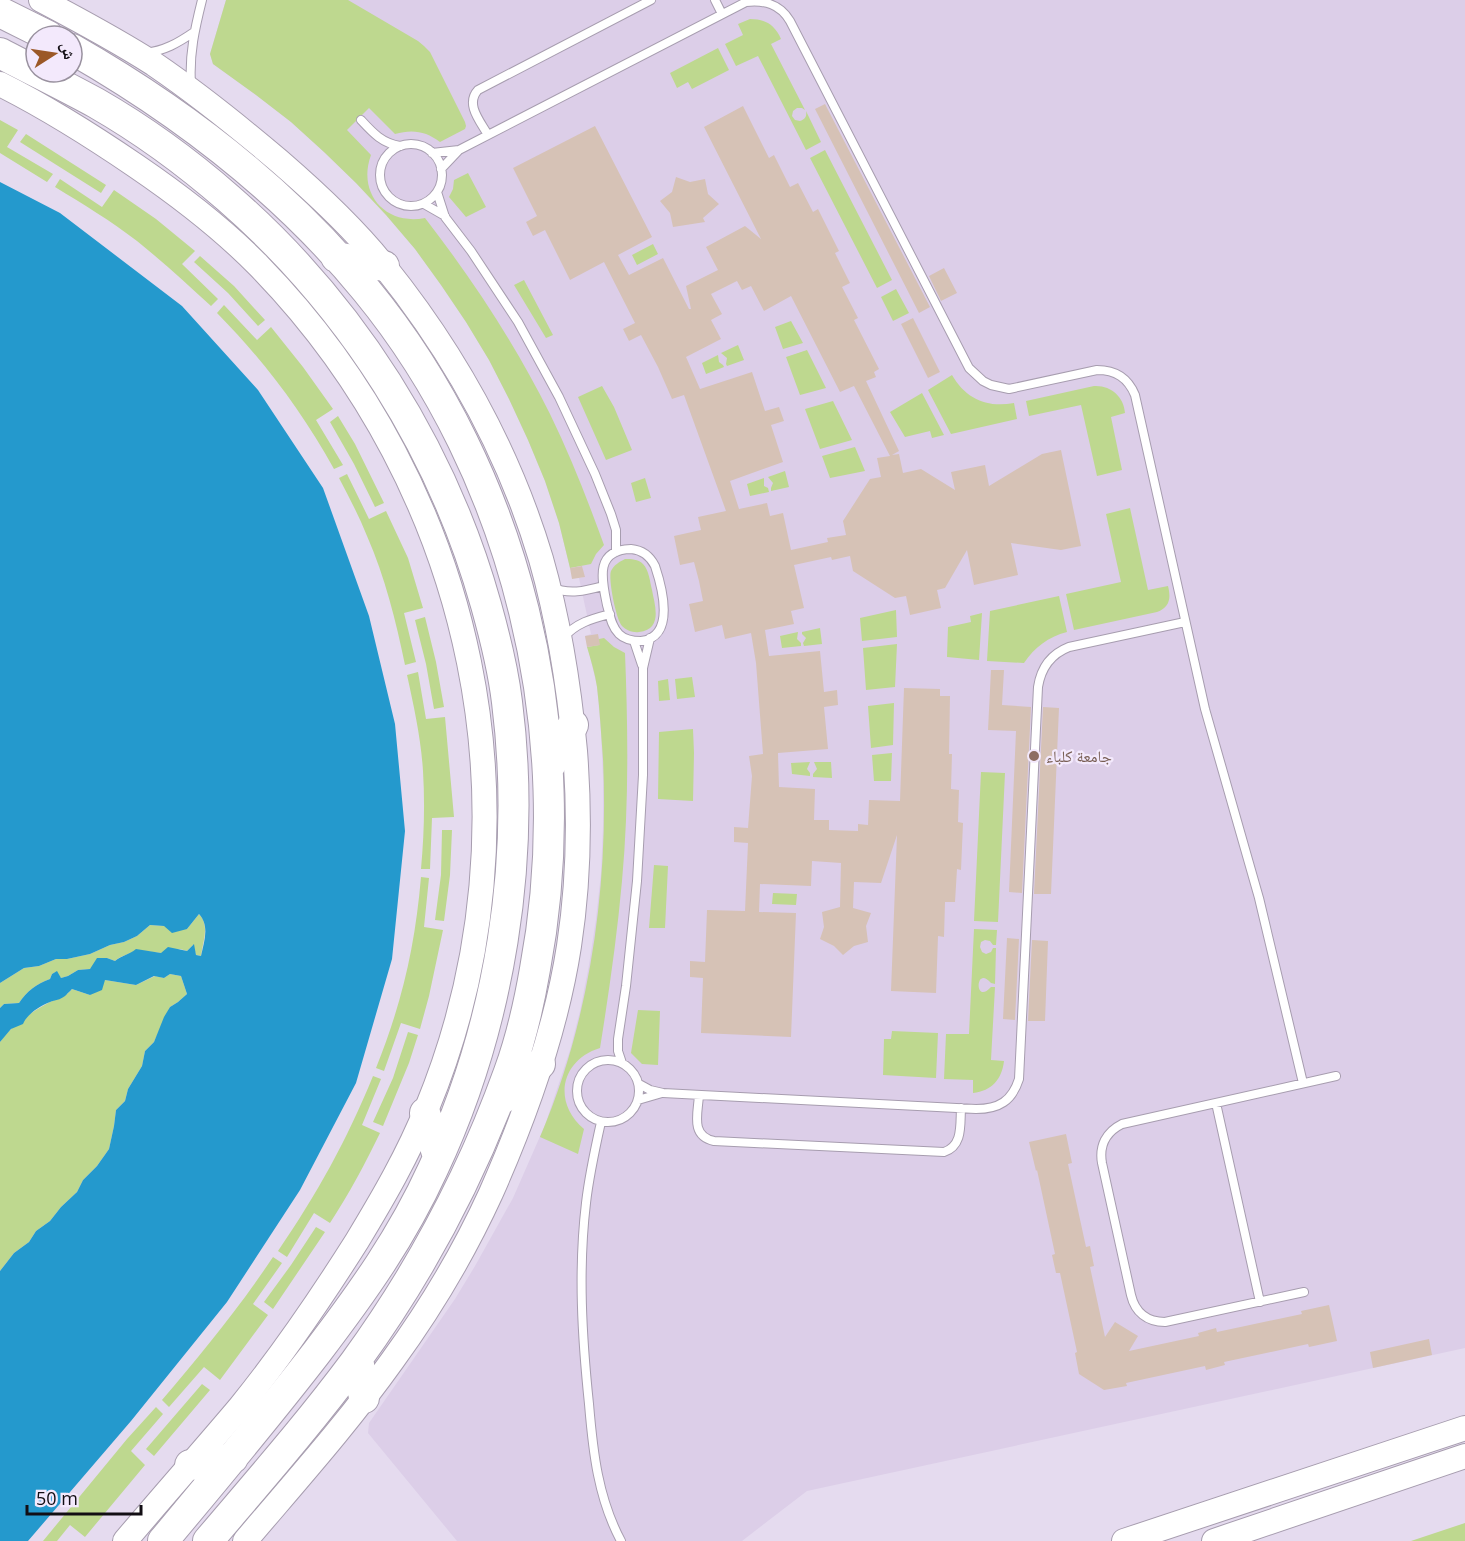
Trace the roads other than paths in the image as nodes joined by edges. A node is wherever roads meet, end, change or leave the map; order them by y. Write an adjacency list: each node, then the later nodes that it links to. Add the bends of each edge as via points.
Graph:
1 (41, 0): 10 (street)
2 (202, 0): 8 (lane)
3 (651, 0): 16 (lane, via 478,90 472,105)
4 (715, 0): 6 (lane)
5 (0, 12): 7 (highway)
6 (722, 14): 16 (lane); 33 (lane, via 746,2 761,0 786,15 975,375 991,385 1009,388 1097,370 1113,372 1127,381 1135,395)
7 (24, 24)
8 (194, 32): 10 (lane, via 168,48); 13 (lane)
9 (0, 53): 55 (highway, via 100,105 166,148 227,197 284,251 335,310 381,374 420,441 454,512 486,605 507,699 513,840 505,922 490,1003 461,1103)
10 (137, 54): 13 (street)
11 (84, 56): 25 (highway, via 204,136 271,192)
12 (0, 84): 53 (street, via 81,129 147,174 207,218 258,265 355,385 390,443 426,518 468,650 482,739 485,847 468,977)
13 (191, 90): 26 (street, via 307,185)
14 (361, 120): 15 (lane)
15 (376, 135): 17 (lane); 20 (lane)
16 (488, 135): 18 (lane)
17 (400, 146): 19 (lane, via 413,144); 20 (lane)
18 (459, 150): 19 (lane); 21 (lane)
19 (432, 153): 21 (lane)
20 (385, 159): 23 (lane, via 380,173 387,196 408,206)
21 (441, 169): 22 (lane)
22 (437, 192): 23 (lane); 24 (lane)
23 (423, 204): 24 (lane)
24 (445, 217): 27 (lane, via 495,286 540,359 578,435)
25 (336, 257): 26 (highway); 39 (highway, via 366,290 414,357 456,428 490,503 527,621 541,692)
26 (384, 266): 30 (street, via 453,363 494,438 524,508)
27 (616, 530): 28 (lane); 29 (lane)
28 (631, 549): 29 (lane); 34 (lane, via 648,556 657,572 664,619)
29 (616, 552): 31 (lane, via 603,567)
30 (548, 586): 31 (lane, via 575,592); 36 (street)
31 (603, 586): 32 (lane)
32 (610, 614): 35 (lane, via 618,633); 36 (lane, via 582,623)
33 (1185, 622): 45 (lane, via 1212,736 1265,920); 52 (lane, via 1069,647 1055,654 1041,672 1019,1079 1013,1094 1000,1105)
34 (650, 638): 35 (lane); 37 (lane)
35 (634, 641): 37 (lane)
36 (561, 642): 38 (street)
37 (643, 668): 40 (lane, via 638,870)
38 (573, 725): 39 (highway); 43 (street, via 579,830 574,909 561,987)
39 (548, 769): 50 (highway, via 548,866 539,948 522,1028)
40 (618, 1039): 41 (lane); 42 (lane)
41 (604, 1060): 42 (lane); 54 (lane, via 589,1066 577,1086 582,1109)
42 (622, 1063): 46 (lane)
43 (540, 1064): 50 (highway); 59 (street, via 489,1197 445,1281 393,1360)
44 (1336, 1076): 45 (lane)
45 (1303, 1083): 51 (lane)
46 (639, 1084): 47 (lane); 49 (lane)
47 (663, 1093): 48 (lane); 49 (lane)
48 (699, 1095): 52 (lane); 52 (lane, via 700,1135 714,1141 749,1143 944,1152 958,1141)
49 (638, 1100): 54 (lane, via 627,1117)
50 (498, 1103): 59 (highway, via 440,1228 358,1358)
51 (1216, 1103): 58 (lane); 58 (lane, via 1122,1124 1110,1131 1103,1143 1101,1163 1132,1302 1140,1313 1158,1322 1172,1321)
52 (961, 1108)
53 (425, 1113): 55 (highway); 63 (street, via 396,1174 315,1305 241,1406)
54 (601, 1122): 70 (lane, via 586,1203 582,1327 594,1455 602,1496)
55 (438, 1158): 56 (highway, via 415,1206)
56 (373, 1276): 59 (highway, via 362,1313 333,1360 333,1372); 62 (highway)
57 (1304, 1292): 58 (lane)
58 (1260, 1302)
59 (352, 1390): 64 (street); 67 (highway)
60 (1465, 1428): 71 (street)
61 (1465, 1456): 72 (street)
62 (233, 1458): 63 (highway); 66 (highway)
63 (190, 1465): 65 (street)
64 (272, 1510): 68 (street); 69 (street)
65 (125, 1541)
66 (163, 1541)
67 (208, 1541)
68 (245, 1541)
69 (272, 1541)
70 (621, 1541)
71 (1124, 1541)
72 (1214, 1541)

